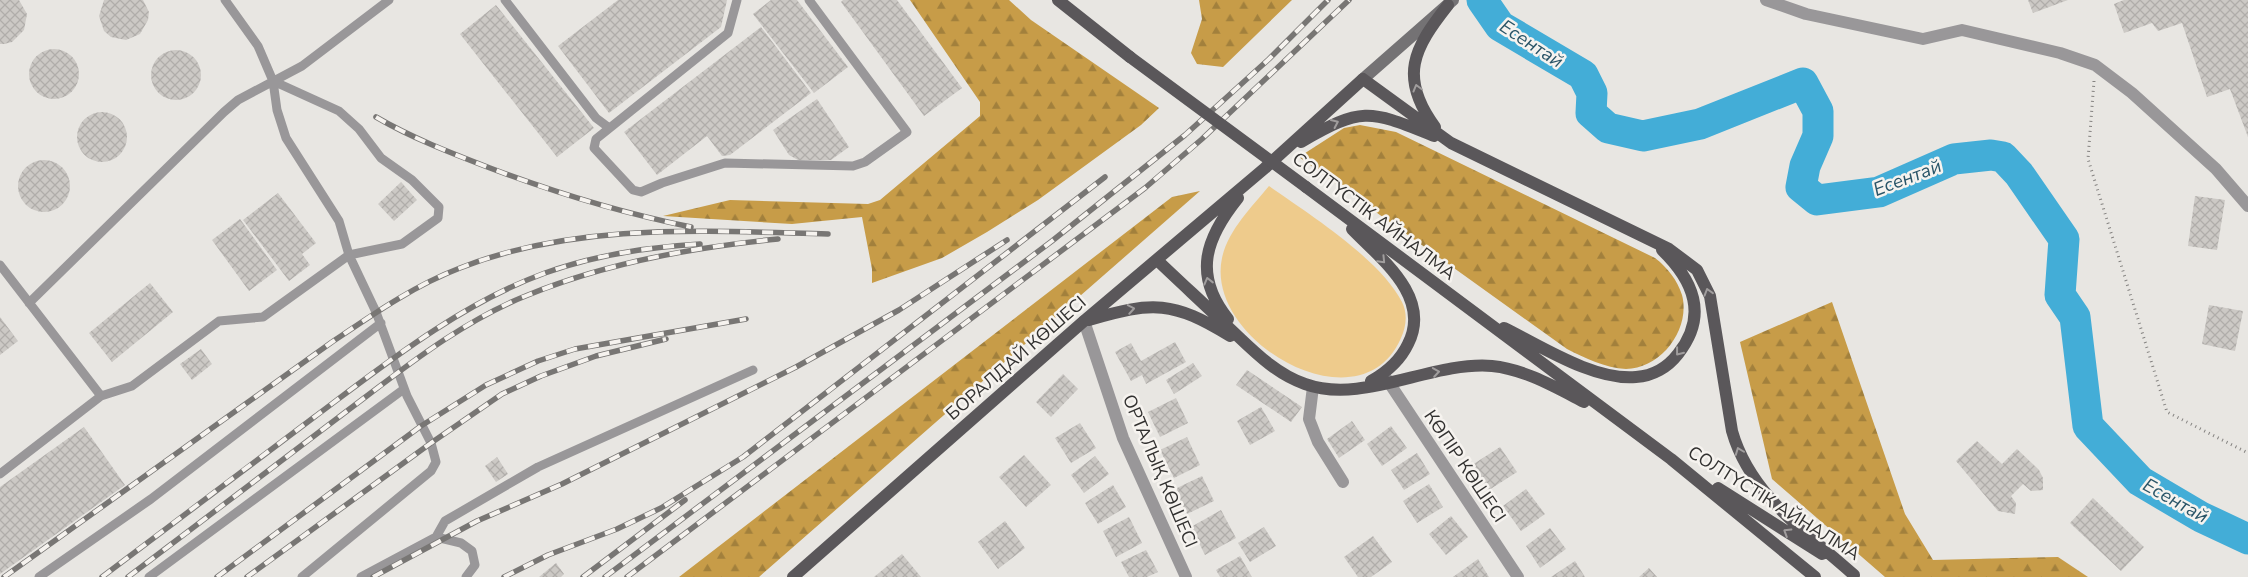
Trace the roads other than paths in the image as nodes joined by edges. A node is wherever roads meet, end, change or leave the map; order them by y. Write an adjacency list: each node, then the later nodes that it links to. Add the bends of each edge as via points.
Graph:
1 (225, 0): 10 (lane, via 258,46)
2 (389, 0): 10 (lane, via 302,66)
3 (505, 0): 11 (lane, via 596,118)
4 (737, 0): 11 (lane, via 728,33)
5 (809, 0): 11 (lane, via 907,132 865,162 853,166 725,164 641,192 633,190 594,148 596,139)
6 (1058, 0): 15 (main road, СОЛТҮСТІК АЙНАЛМА, bridge)
7 (1766, 0): 16 (street, via 1806,14 1923,39 1962,30 2060,53 2095,65 2132,93 2209,162)
8 (1450, 2): 9 (main road); 12 (main road, one-way to 8, via 1426,113 1418,92 1414,62 1426,32)
9 (1364, 79): 12 (main road); 13 (main road)
10 (273, 82): 18 (lane, via 286,138 339,221); 18 (lane, via 339,111 359,129 381,158 412,180 439,206 438,218 402,244); 21 (lane, via 238,100 224,112)
11 (608, 128)
12 (1451, 143): 13 (main road, one-way to 12, via 1330,125 1361,114 1386,118); 17 (main road)
13 (1278, 156): 14 (main road)
14 (1265, 168): 19 (main road, БОРАЛДАЙ КӨШЕСІ); 25 (main road, one-way to 14, via 1211,293 1206,257 1221,221)
15 (1324, 200): 22 (main road, СОЛТҮСТІК АЙНАЛМА); 27 (main road, one-way to 27, via 1393,271 1413,303 1416,314 1412,337)
16 (2248, 206)
17 (1646, 238): 22 (main road, one-way to 22, via 1672,260 1690,289 1695,307 1694,326 1686,344 1660,370 1635,378 1601,373); 36 (main road, one-way to 17, via 1778,507 1749,472 1732,431 1710,296 1704,281 1680,255)
18 (349, 255): 24 (lane); 30 (lane, via 263,317 219,321 132,386)
19 (1157, 260): 23 (main road, БОРАЛДАЙ КӨШЕСІ); 25 (main road)
20 (0, 265): 21 (lane)
21 (28, 303): 30 (lane)
22 (1477, 315): 31 (main road, СОЛТҮСТІК АЙНАЛМА)
23 (1084, 321): 25 (main road, one-way to 25, via 1138,307 1170,307 1199,319); 42 (main road, БОРАЛДАЙ КӨШЕСІ); 43 (street, ОРТАЛЫҚ КӨШЕСІ, via 1123,438)
24 (381, 323): 29 (lane); 37 (lane, via 151,499)
25 (1253, 350): 28 (main road, via 1282,373)
26 (753, 370): 35 (lane, via 538,467 445,521)
27 (1386, 378): 28 (main road, via 1353,389); 31 (main road, one-way to 31, via 1493,366 1526,375); 44 (street, КӨПІР КӨШЕСІ)
28 (1313, 387): 34 (street, via 1309,419 1318,442)
29 (404, 389): 38 (lane); 39 (lane, via 431,443 436,462 431,471)
30 (102, 396): 33 (lane)
31 (1619, 421): 32 (main road, СОЛТҮСТІК АЙНАЛМА)
32 (1671, 458): 36 (main road, СОЛТҮСТІК АЙНАЛМА, one-way to 32); 45 (main road, СОЛТҮСТІК АЙНАЛМА)
33 (0, 474)
34 (1343, 482)
35 (436, 537): 40 (lane); 41 (lane, via 461,543 472,550 475,565)
36 (1856, 576)
37 (39, 577)
38 (149, 577)
39 (302, 577)
40 (361, 577)
41 (466, 577)
42 (793, 577)
43 (1186, 577)
44 (1518, 577)
45 (1815, 577)

